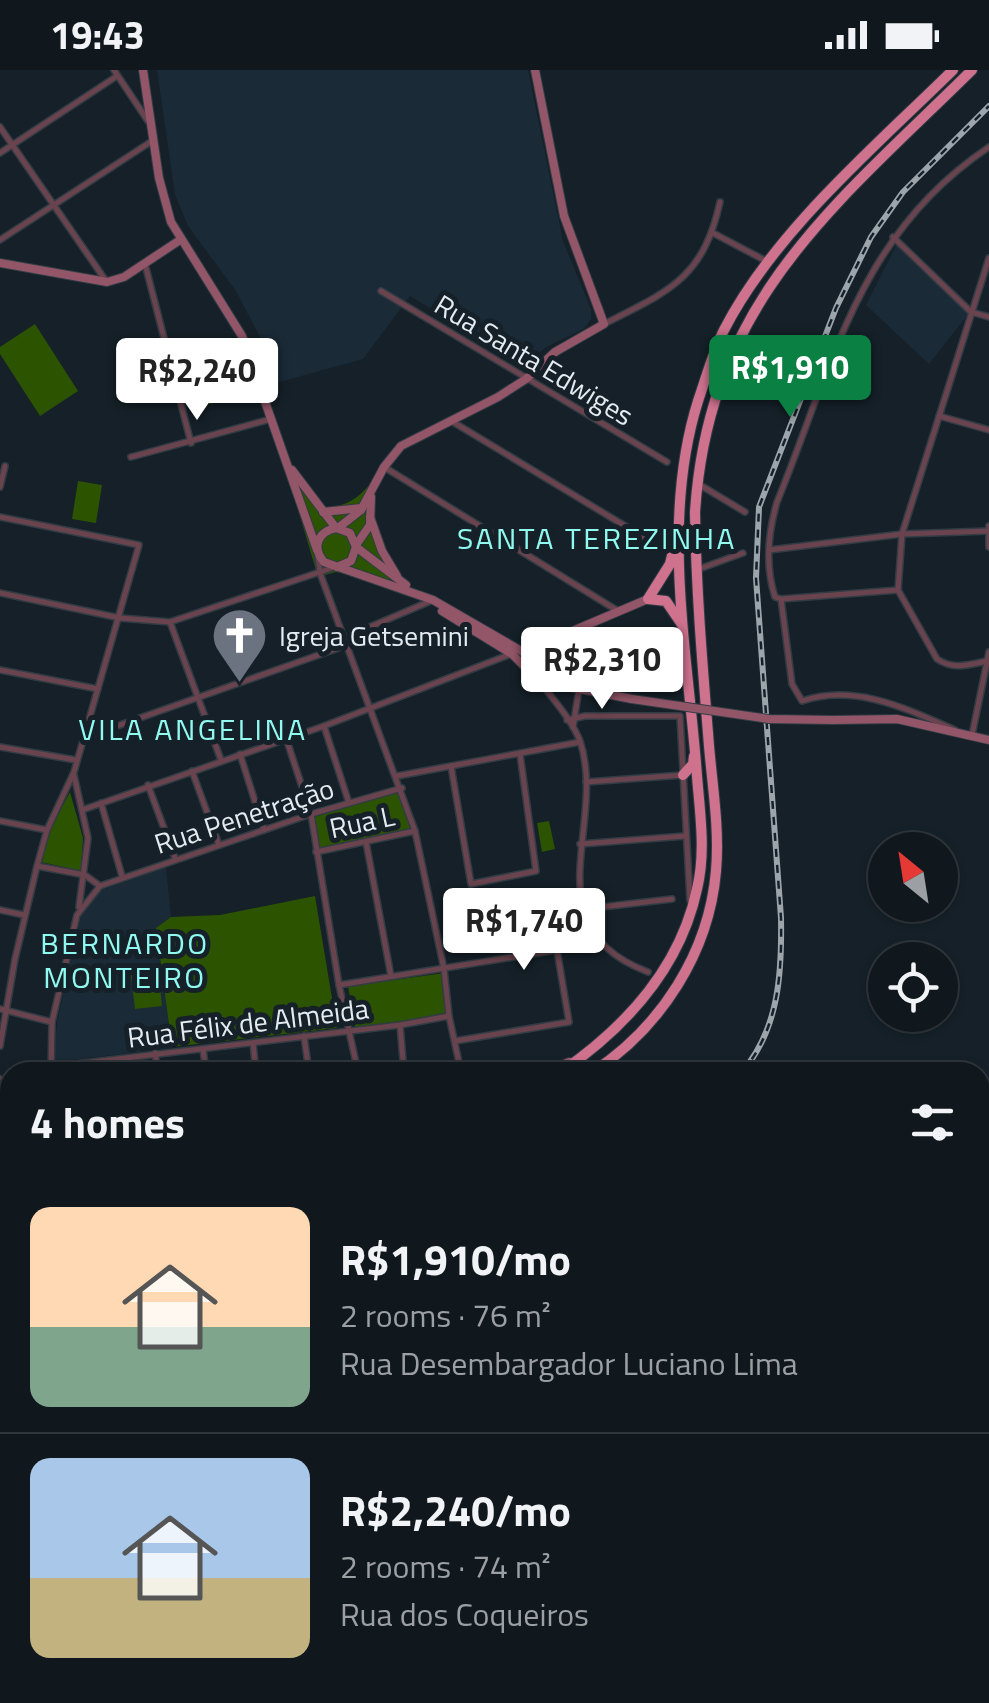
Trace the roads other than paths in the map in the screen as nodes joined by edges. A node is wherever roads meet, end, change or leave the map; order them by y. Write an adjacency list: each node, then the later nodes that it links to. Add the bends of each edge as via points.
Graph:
1 (143, 70): 7 (street)
2 (536, 70): 26 (street, via 564,216)
3 (953, 70): 19 (highway)
4 (972, 70): 38 (highway, via 800,243 765,290 738,336 711,409)
5 (116, 73): 7 (street); 9 (street)
6 (0, 126): 9 (street)
7 (153, 128): 8 (street)
8 (154, 139): 13 (street); 17 (street, via 165,202)
9 (13, 146): 11 (street); 13 (street)
10 (989, 148): 15 (street, via 924,198)
11 (0, 154)
12 (720, 202): 14 (street)
13 (52, 206): 16 (street); 22 (street)
14 (713, 233): 19 (street); 26 (street, via 682,279)
15 (894, 236): 24 (street); 53 (street, via 841,335 777,502)
16 (0, 240)
17 (180, 240): 21 (street); 29 (street, via 242,336)
18 (989, 258): 24 (street)
19 (768, 262): 46 (highway, via 723,332 698,402)
20 (0, 264): 22 (street)
21 (145, 264): 22 (street); 32 (street)
22 (107, 282)
23 (381, 292): 27 (street, Rua Santa Edwiges)
24 (972, 312): 25 (street); 28 (street)
25 (989, 317)
26 (604, 324): 27 (street, via 555,352)
27 (526, 380): 30 (street); 34 (street, Rua Santa Edwiges)
28 (938, 415): 31 (street); 49 (street)
29 (271, 419): 32 (street); 35 (street)
30 (450, 420): 37 (street, via 401,446); 50 (street)
31 (989, 430)
32 (191, 443): 33 (street)
33 (131, 457)
34 (667, 462)
35 (286, 463): 42 (street); 54 (street)
36 (5, 466): 39 (street)
37 (384, 468): 40 (street); 66 (street)
38 (697, 484): 43 (street); 57 (highway)
39 (0, 487)
40 (371, 493): 41 (street); 45 (street)
41 (362, 508): 42 (street); 47 (street)
42 (323, 512): 47 (street)
43 (745, 512)
44 (0, 517): 67 (street, via 139,545)
45 (370, 517): 51 (street); 59 (street)
46 (678, 517): 63 (highway, via 670,564); 69 (highway)
47 (337, 528): 51 (street); 54 (street, via 321,535)
48 (989, 529): 49 (street); 52 (street)
49 (902, 534): 53 (street); 61 (street)
50 (645, 538)
51 (356, 546): 56 (street, via 350,561); 59 (street)
52 (989, 547)
53 (768, 550): 64 (street)
54 (317, 552): 56 (street); 58 (street)
55 (743, 553): 57 (street)
56 (336, 567): 58 (street); 60 (street)
57 (696, 570): 158 (highway, via 716,831 709,916 663,1009)
58 (320, 574): 68 (street); 70 (street)
59 (400, 580): 60 (street)
60 (410, 590): 65 (street)
61 (898, 590): 64 (street); 74 (street, via 937,659 957,666)
62 (0, 593): 67 (street)
63 (648, 598): 66 (street); 69 (highway, via 666,601)
64 (780, 599): 84 (street, via 792,684 802,701 868,697)
65 (432, 602): 70 (street); 71 (street); 73 (street)
66 (618, 611): 71 (street)
67 (120, 618): 68 (street); 78 (street)
68 (170, 622): 80 (street)
69 (685, 638): 90 (highway)
70 (346, 641): 80 (street); 81 (street)
71 (523, 652): 77 (street)
72 (989, 652): 74 (street)
73 (512, 654): 76 (street); 81 (street)
74 (987, 661): 85 (street)
75 (0, 670): 78 (street)
76 (539, 680): 77 (street); 82 (street)
77 (563, 685): 79 (street)
78 (98, 689): 86 (street)
79 (579, 689): 82 (street); 84 (street, bridge, via 769,719 897,719)
80 (199, 697): 86 (street); 95 (street)
81 (371, 707): 83 (street); 100 (street)
82 (571, 719): 89 (street); 99 (street, via 680,716)
83 (324, 726): 87 (street); 105 (street)
84 (962, 733): 85 (street)
85 (972, 735): 88 (street)
86 (82, 738): 94 (street)
87 (286, 738): 92 (street); 107 (street)
88 (989, 740)
89 (580, 742): 93 (street); 101 (street)
90 (695, 745): 99 (highway, via 693,764); 127 (highway, via 701,868)
91 (0, 746): 94 (street)
92 (240, 754): 95 (street); 110 (street)
93 (520, 754): 96 (street); 96 (street, via 536,871 471,884)
94 (76, 760): 98 (street)
95 (221, 760): 97 (street)
96 (451, 766): 100 (street)
97 (192, 771): 102 (street); 115 (street)
98 (74, 772): 106 (street); 109 (street)
99 (683, 775): 101 (street); 112 (street)
100 (396, 776): 103 (street)
101 (586, 782): 114 (street)
102 (148, 786): 104 (street); 117 (street)
103 (402, 788): 105 (street, Rua Penetração); 111 (street)
104 (101, 803): 106 (street); 120 (street)
105 (350, 803): 107 (street, Rua Penetração)
106 (82, 810): 119 (street)
107 (311, 814): 110 (street, Rua Penetração); 116 (street)
108 (0, 821): 109 (street)
109 (47, 830): 118 (street)
110 (264, 830): 115 (street, Rua Penetração)
111 (416, 831): 113 (street, Rua L); 130 (street)
112 (684, 836): 114 (street); 127 (street)
113 (366, 842): 116 (street, Rua L); 132 (street)
114 (580, 844): 123 (street)
115 (219, 845): 117 (street, Rua Penetração)
116 (316, 852): 133 (street)
117 (175, 859): 120 (street, Rua Penetração)
118 (36, 866): 119 (street); 126 (street)
119 (86, 875): 121 (street); 125 (street)
120 (122, 876): 121 (street, Rua Penetração)
121 (100, 886): 125 (street)
122 (672, 899): 123 (street)
123 (584, 909): 128 (street)
124 (0, 910): 126 (street)
125 (77, 914): 136 (street)
126 (24, 915): 134 (street)
127 (689, 915): 144 (highway, via 654,986)
128 (597, 940): 129 (street); 131 (street, via 621,962)
129 (557, 950): 130 (street); 140 (street, via 570,1022)
130 (444, 969): 132 (street); 135 (street)
131 (648, 972)
132 (392, 976): 133 (street)
133 (340, 985): 138 (street)
134 (2, 1009): 136 (street); 142 (street)
135 (449, 1016): 137 (street, Rua Félix de Almeida); 140 (street)
136 (52, 1022): 147 (street)
137 (400, 1025): 138 (street, Rua Félix de Almeida); 154 (street)
138 (351, 1031): 139 (street, Rua Félix de Almeida); 153 (street)
139 (304, 1036): 141 (street, Rua Félix de Almeida); 152 (street)
140 (454, 1042): 155 (street)
141 (253, 1043): 143 (street, Rua Félix de Almeida); 151 (street)
142 (0, 1046)
143 (204, 1049): 145 (street, Rua Félix de Almeida); 150 (street)
144 (595, 1049): 156 (street); 157 (highway)
145 (155, 1053): 146 (street, Rua Félix de Almeida); 149 (street)
146 (106, 1061): 148 (street, Rua Félix de Almeida)
147 (51, 1062)
148 (100, 1062)
149 (156, 1062)
150 (205, 1062)
151 (255, 1062)
152 (308, 1062)
153 (356, 1062)
154 (403, 1062)
155 (459, 1062)
156 (567, 1062)
157 (576, 1062)
158 (606, 1062)

